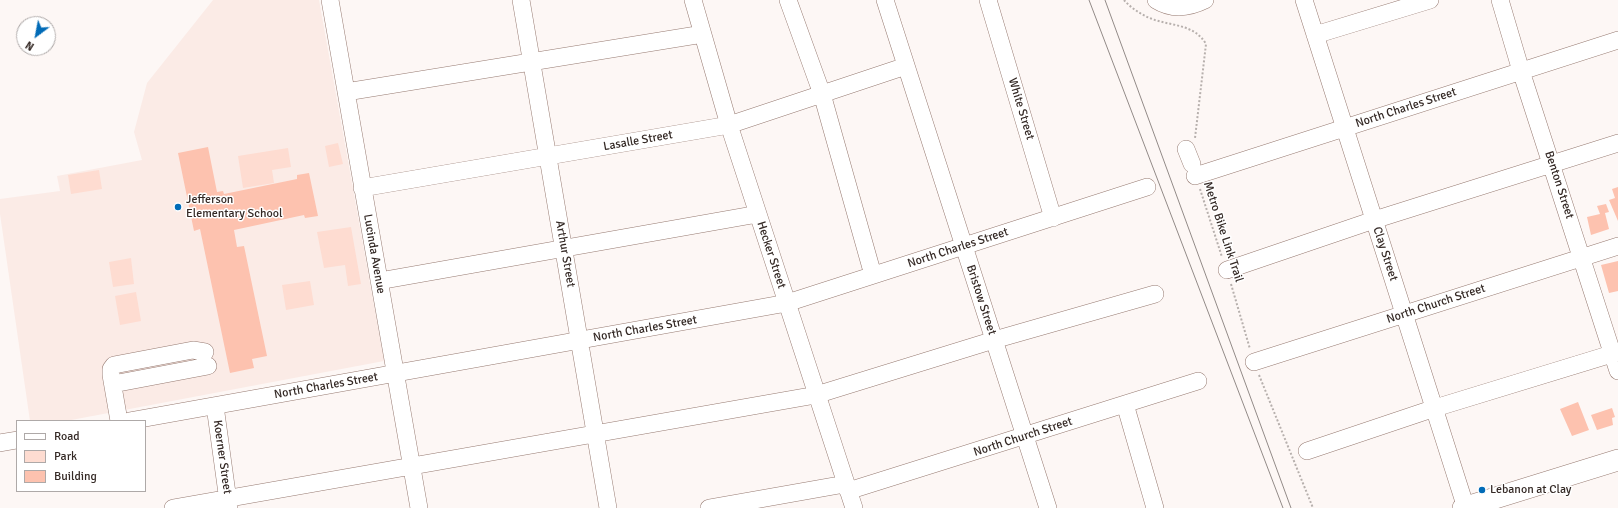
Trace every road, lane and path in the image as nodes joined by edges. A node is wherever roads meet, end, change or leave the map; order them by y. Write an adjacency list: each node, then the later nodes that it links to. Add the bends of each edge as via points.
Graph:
1 (330, 0): 19 (street, Lucinda Avenue)
2 (521, 0): 16 (street, Arthur Street)
3 (693, 0): 13 (street, Hecker Street)
4 (788, 0): 20 (street)
5 (885, 0): 17 (street, Bristow Street)
6 (988, 0): 30 (street, White Street)
7 (1124, 0): 25 (path, via 1150,18 1192,30 1199,34 1206,44)
8 (1156, 0): 9 (street, via 1178,7)
9 (1205, 0)
10 (1304, 0): 14 (street, Clay Street)
11 (1430, 0): 14 (street)
12 (1500, 0): 18 (street, Benton Street)
13 (703, 34): 16 (street); 21 (street, Hecker Street)
14 (1315, 35): 22 (street, Clay Street)
15 (1618, 40): 18 (street, North Charles Street)
16 (532, 63): 19 (street); 24 (street, Arthur Street)
17 (906, 66): 20 (street, Lasalle Street); 32 (street, Bristow Street)
18 (1521, 71): 22 (street, North Charles Street); 26 (street, Benton Street)
19 (346, 92): 28 (street, Lucinda Avenue)
20 (822, 94): 21 (street, Lasalle Street); 37 (street)
21 (729, 125): 24 (street, Lasalle Street); 29 (street, Hecker Street)
22 (1344, 128): 25 (street, North Charles Street); 31 (street, Clay Street)
23 (1618, 143): 26 (street)
24 (548, 157): 28 (street, Lasalle Street); 34 (street, Arthur Street)
25 (1191, 163): 36 (path, Metro Bike Link Trail, via 1206,201)
26 (1551, 163): 31 (street); 35 (street, Benton Street)
27 (1148, 187): 30 (street, North Charles Street)
28 (362, 188): 38 (street, Lucinda Avenue)
29 (758, 214): 34 (street); 40 (street, Hecker Street)
30 (1053, 218): 32 (street, North Charles Street)
31 (1374, 220): 36 (street); 41 (street, Clay Street)
32 (964, 246): 37 (street, North Charles Street); 43 (street, Bristow Street)
33 (1618, 246): 35 (street, North Church Street)
34 (564, 248): 38 (street); 42 (street, Arthur Street)
35 (1582, 257): 41 (street, North Church Street); 44 (street, Benton Street)
36 (1226, 270): 46 (path, Metro Bike Link Trail)
37 (873, 275): 40 (street, North Charles Street)
38 (379, 281): 48 (street, Lucinda Avenue)
39 (1155, 294): 43 (street)
40 (787, 303): 42 (street, North Charles Street); 50 (street, Hecker Street)
41 (1405, 314): 46 (street, North Church Street); 53 (street, Clay Street)
42 (580, 340): 48 (street, North Charles Street); 56 (street, Arthur Street)
43 (994, 340): 50 (street); 57 (street, Bristow Street)
44 (1615, 353): 47 (street, Benton Street); 53 (street)
45 (207, 359): 54 (street, via 193,350 118,364 111,369)
46 (1254, 362): 72 (path, Metro Bike Link Trail)
47 (1618, 370)
48 (395, 374): 52 (street, North Charles Street); 62 (street, Lucinda Avenue)
49 (1198, 381): 51 (street, North Church Street)
50 (816, 395): 56 (street); 63 (street, Hecker Street)
51 (1125, 404): 57 (street, North Church Street); 71 (street)
52 (215, 406): 55 (street, North Charles Street); 64 (street, Koerner Street)
53 (1435, 408): 60 (street); 73 (street, Clay Street)
54 (119, 420)
55 (136, 420)
56 (595, 434): 62 (street); 67 (street, Arthur Street)
57 (1025, 437): 63 (street, North Church Street); 70 (street, Bristow Street)
58 (16, 440): 59 (street)
59 (0, 443)
60 (1307, 451)
61 (1618, 460): 73 (main road)
62 (411, 467): 64 (street); 66 (street, Lucinda Avenue)
63 (847, 488): 68 (street, North Church Street); 69 (street, Hecker Street)
64 (228, 503): 65 (street)
65 (173, 508)
66 (418, 508)
67 (608, 508)
68 (709, 508)
69 (854, 508)
70 (1048, 508)
71 (1155, 508)
72 (1313, 508)
73 (1465, 508)

